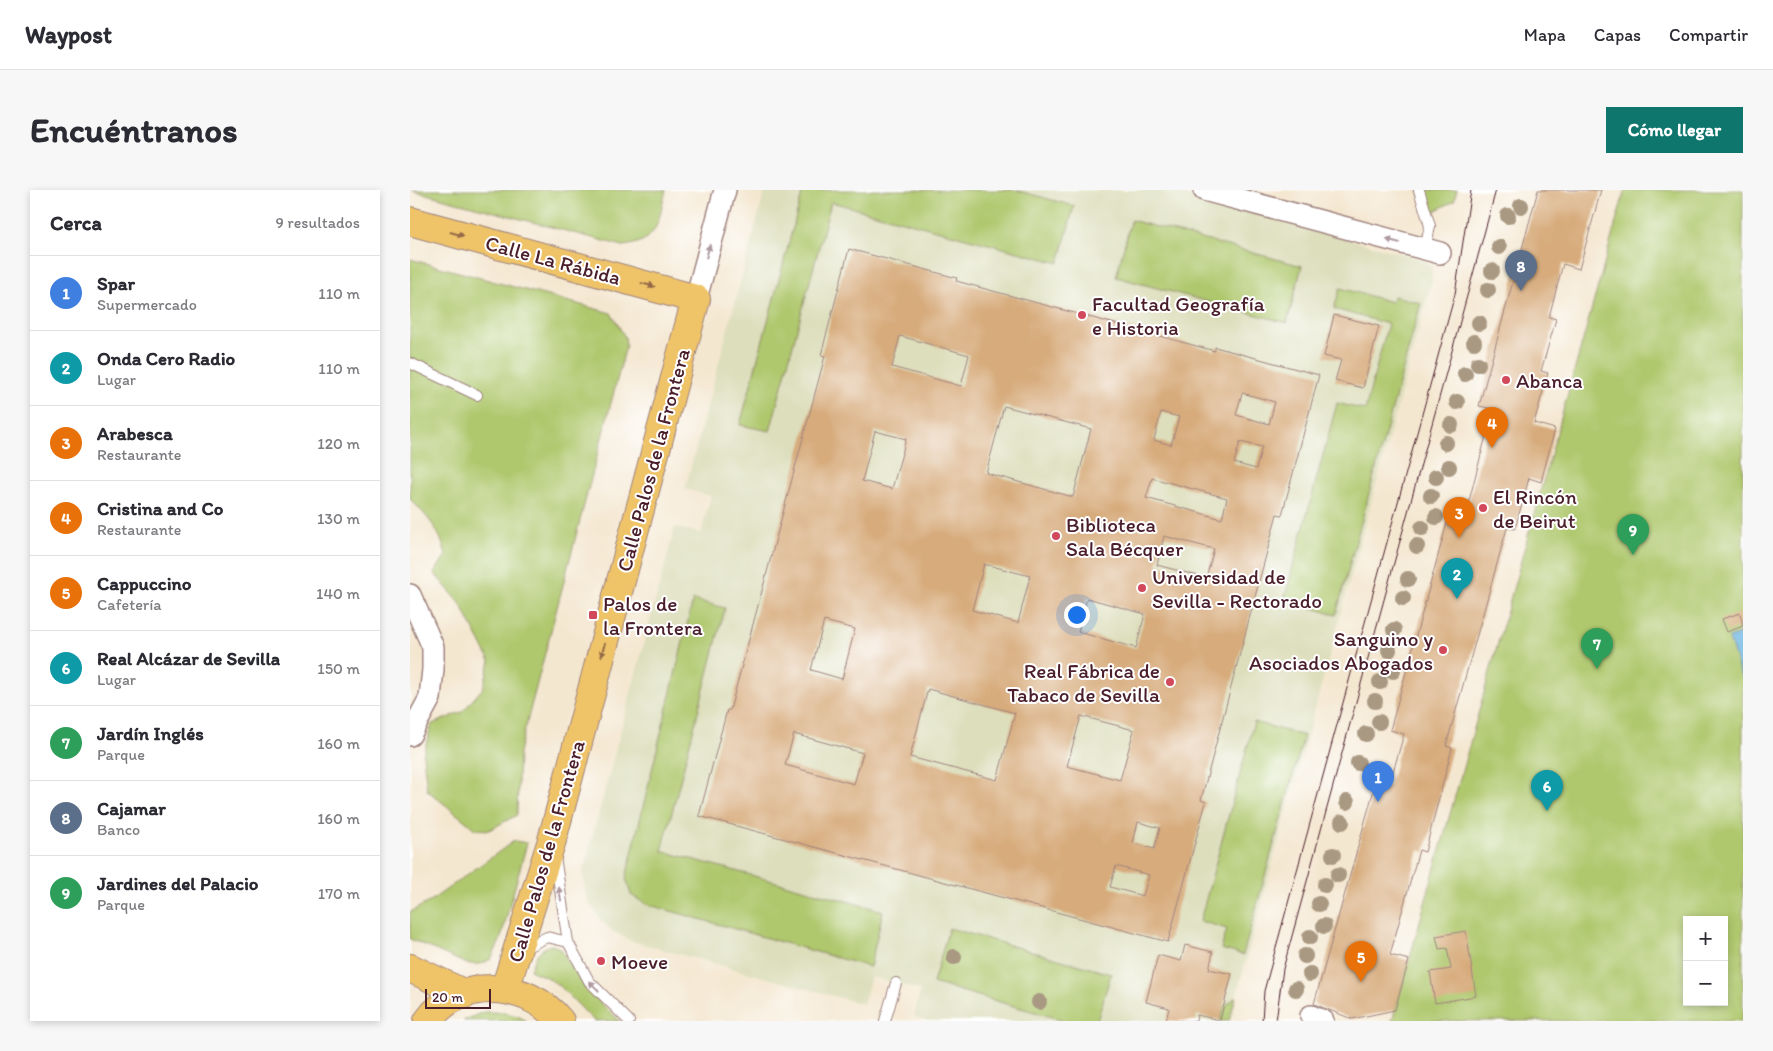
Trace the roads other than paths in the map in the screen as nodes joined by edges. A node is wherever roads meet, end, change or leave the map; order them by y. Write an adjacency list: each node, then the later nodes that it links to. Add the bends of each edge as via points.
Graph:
1 (724, 190): 6 (street, Calle Palos de la Frontera, one-way to 1)
2 (1204, 190): 5 (street, one-way to 2)
3 (1419, 190): 5 (lane, via 1430,226)
4 (410, 221): 6 (main road, Calle La Rábida, one-way to 6)
5 (1432, 251)
6 (696, 298): 11 (main road, Calle Palos de la Frontera, one-way to 11)
7 (410, 363): 8 (lane)
8 (477, 395)
9 (410, 594): 10 (street, via 433,647 433,669 430,698)
10 (410, 735)
11 (552, 840): 12 (lane, one-way to 11); 13 (main road, Calle Palos de la Frontera)
12 (568, 942): 13 (lane, via 547,937 527,947); 20 (lane, one-way to 12, via 589,981)
13 (514, 960): 16 (main road, Calle Palos de la Frontera)
14 (410, 968): 17 (main road)
15 (896, 983): 21 (lane)
16 (505, 989): 17 (main road); 19 (main road, via 532,998)
17 (465, 994): 18 (main road, via 440,1008)
18 (428, 1021)
19 (560, 1021)
20 (629, 1021)
21 (885, 1021)

